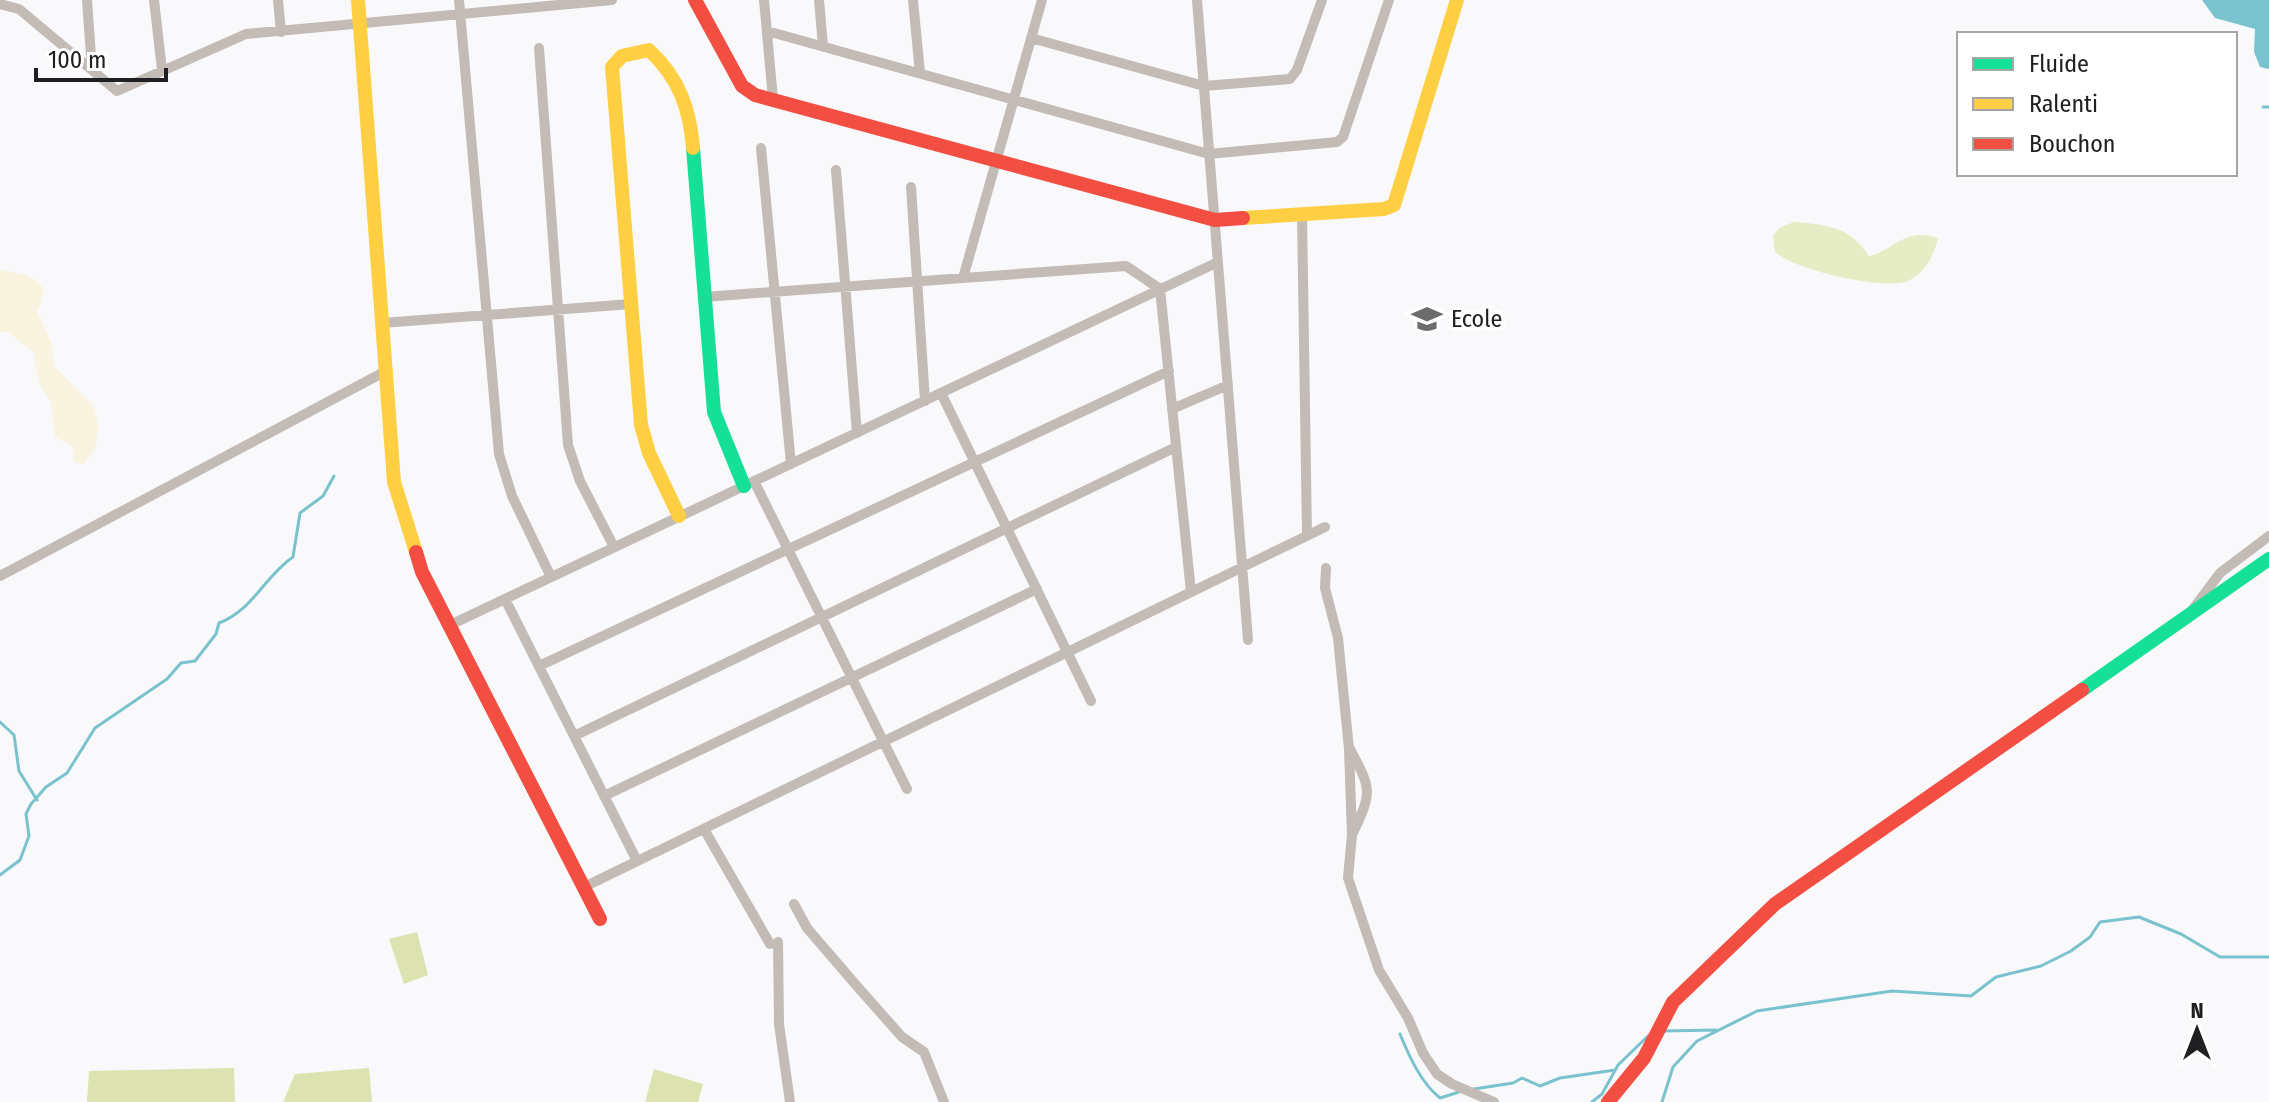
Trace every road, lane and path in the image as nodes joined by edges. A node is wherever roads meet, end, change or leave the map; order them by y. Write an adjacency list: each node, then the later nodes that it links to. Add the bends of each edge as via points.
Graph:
1 (87, 0): 26 (street)
2 (154, 0): 27 (street)
3 (278, 0): 22 (street)
4 (358, 0): 20 (street)
5 (459, 0): 19 (street)
6 (612, 0): 16 (street)
7 (695, 0): 30 (street, via 742,86)
8 (764, 0): 21 (street)
9 (819, 0): 24 (street)
10 (913, 0): 28 (street)
11 (1042, 0): 23 (street)
12 (1197, 0): 29 (street)
13 (1322, 0): 29 (street, via 1290,79)
14 (1389, 0): 33 (street, via 1343,137 1337,142)
15 (1457, 0): 37 (street, via 1394,205)
16 (555, 3): 19 (street)
17 (0, 4): 18 (street)
18 (19, 5): 26 (street)
19 (461, 15): 20 (street); 48 (street)
20 (360, 26): 22 (street); 49 (street)
21 (767, 31): 24 (street); 30 (street)
22 (281, 32): 27 (street, via 227,40)
23 (1031, 38): 29 (street); 31 (street)
24 (823, 46): 28 (street)
25 (539, 48): 47 (street)
26 (92, 70): 27 (street, via 117,91)
27 (162, 70)
28 (920, 73): 31 (street)
29 (1204, 86): 33 (street)
30 (773, 99): 34 (street)
31 (1014, 99): 33 (street); 34 (street)
32 (761, 148): 44 (street)
33 (1209, 154): 38 (street)
34 (996, 161): 38 (street); 40 (street)
35 (836, 170): 42 (street)
36 (911, 187): 41 (street)
37 (1302, 214): 38 (street); 64 (street)
38 (1215, 220): 39 (street)
39 (1218, 262): 43 (street); 52 (street)
40 (963, 278): 41 (street); 43 (street, via 1126,266)
41 (917, 281): 42 (street); 54 (street)
42 (845, 287): 44 (street); 56 (street)
43 (1160, 289): 51 (street); 53 (street)
44 (775, 292): 45 (street); 59 (street)
45 (704, 297): 46 (street, via 690,111 649,50 622,56 612,67); 60 (street, via 714,412)
46 (631, 304): 47 (street); 61 (street, via 641,425)
47 (558, 310): 48 (street); 66 (street, via 568,445)
48 (487, 315): 49 (street); 72 (street, via 499,454 512,496)
49 (382, 323): 50 (street)
50 (386, 371): 71 (street); 78 (street, via 394,482 422,572)
51 (1169, 371): 55 (street); 58 (street)
52 (1228, 385): 55 (street); 69 (street)
53 (941, 393): 54 (street); 58 (street)
54 (925, 401): 56 (street)
55 (1172, 409): 57 (street)
56 (857, 433): 59 (street)
57 (1176, 447): 63 (street); 74 (street)
58 (975, 462): 63 (street); 67 (street)
59 (791, 464): 60 (street)
60 (749, 484): 61 (street); 67 (street)
61 (679, 516): 66 (street)
62 (1325, 527): 64 (street)
63 (1007, 528): 73 (street); 77 (street)
64 (1307, 536): 69 (street)
65 (2269, 536): 76 (street, via 2220,573)
66 (614, 547): 72 (street)
67 (788, 549): 77 (street); 81 (street)
68 (2269, 559): 76 (street)
69 (1242, 567): 74 (street); 79 (street)
70 (1326, 568): 86 (street)
71 (0, 576)
72 (551, 577): 75 (street)
73 (1037, 589): 80 (street); 82 (street)
74 (1191, 592): 80 (street)
75 (505, 599): 78 (street); 81 (street)
76 (2188, 616): 98 (street, via 1775,904 1673,1002 1644,1058)
77 (821, 617): 82 (street); 84 (street)
78 (450, 625): 92 (street)
79 (1248, 640)
80 (1068, 652): 83 (street); 85 (street)
81 (539, 666): 84 (street)
82 (851, 678): 85 (street); 88 (street)
83 (1091, 701)
84 (574, 736): 88 (street)
85 (883, 742): 87 (street); 89 (street)
86 (1349, 749): 90 (street); 90 (street, via 1364,775 1369,799)
87 (907, 789)
88 (604, 796): 91 (street)
89 (704, 829): 91 (street); 95 (street, via 774,943)
90 (1352, 835): 97 (street, via 1348,878 1379,970 1423,1053 1437,1074)
91 (637, 861): 92 (street)
92 (584, 887): 94 (street)
93 (794, 904): 96 (street, via 807,928 856,985 902,1037 924,1052)
94 (600, 919)
95 (790, 1102)
96 (944, 1102)
97 (1494, 1102)
98 (1608, 1102)

